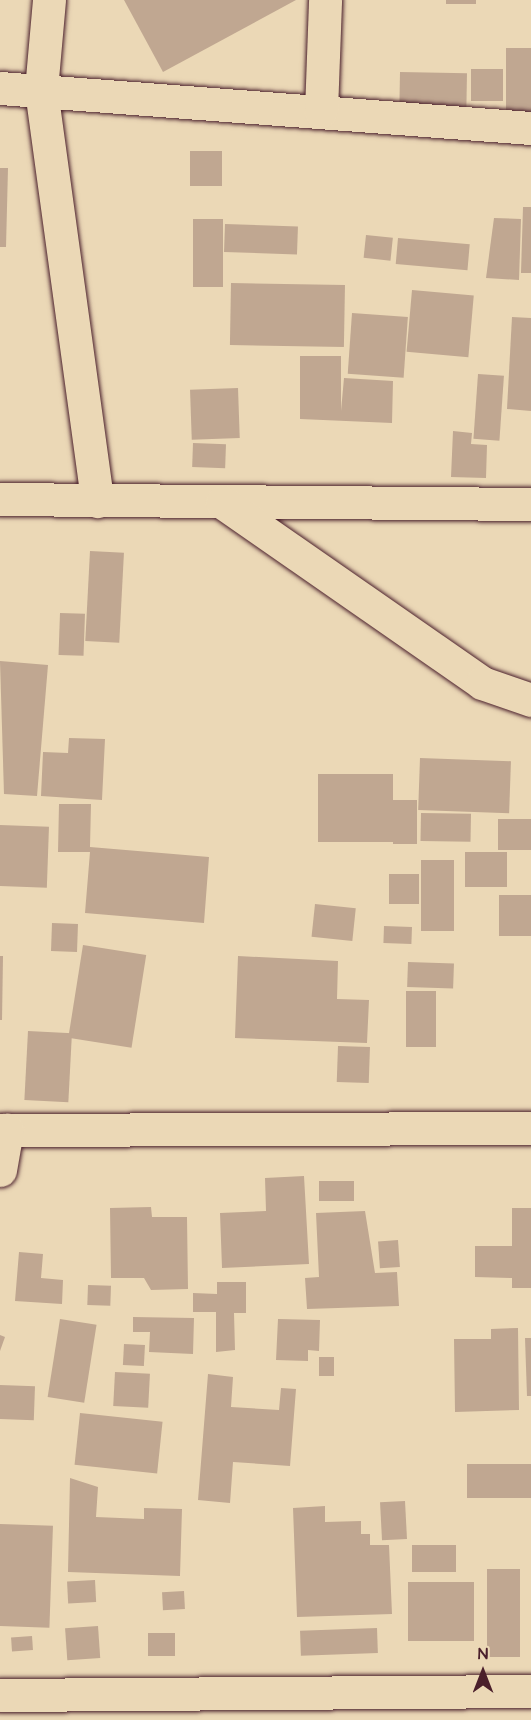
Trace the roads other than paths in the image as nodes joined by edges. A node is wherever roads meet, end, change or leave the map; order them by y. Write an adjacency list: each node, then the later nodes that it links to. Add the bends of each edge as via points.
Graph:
1 (49, 0): 4 (street)
2 (325, 0): 5 (street)
3 (0, 88): 4 (street)
4 (40, 90): 5 (street); 8 (street)
5 (321, 111): 6 (street)
6 (531, 128)
7 (0, 499): 8 (street)
8 (97, 501): 9 (street)
9 (222, 502): 10 (street); 11 (street, via 482,683)
10 (531, 504)
11 (531, 700)
12 (531, 1128): 13 (street)
13 (3, 1130): 14 (street)
14 (0, 1170)
15 (531, 1691): 16 (street)
16 (0, 1695)

